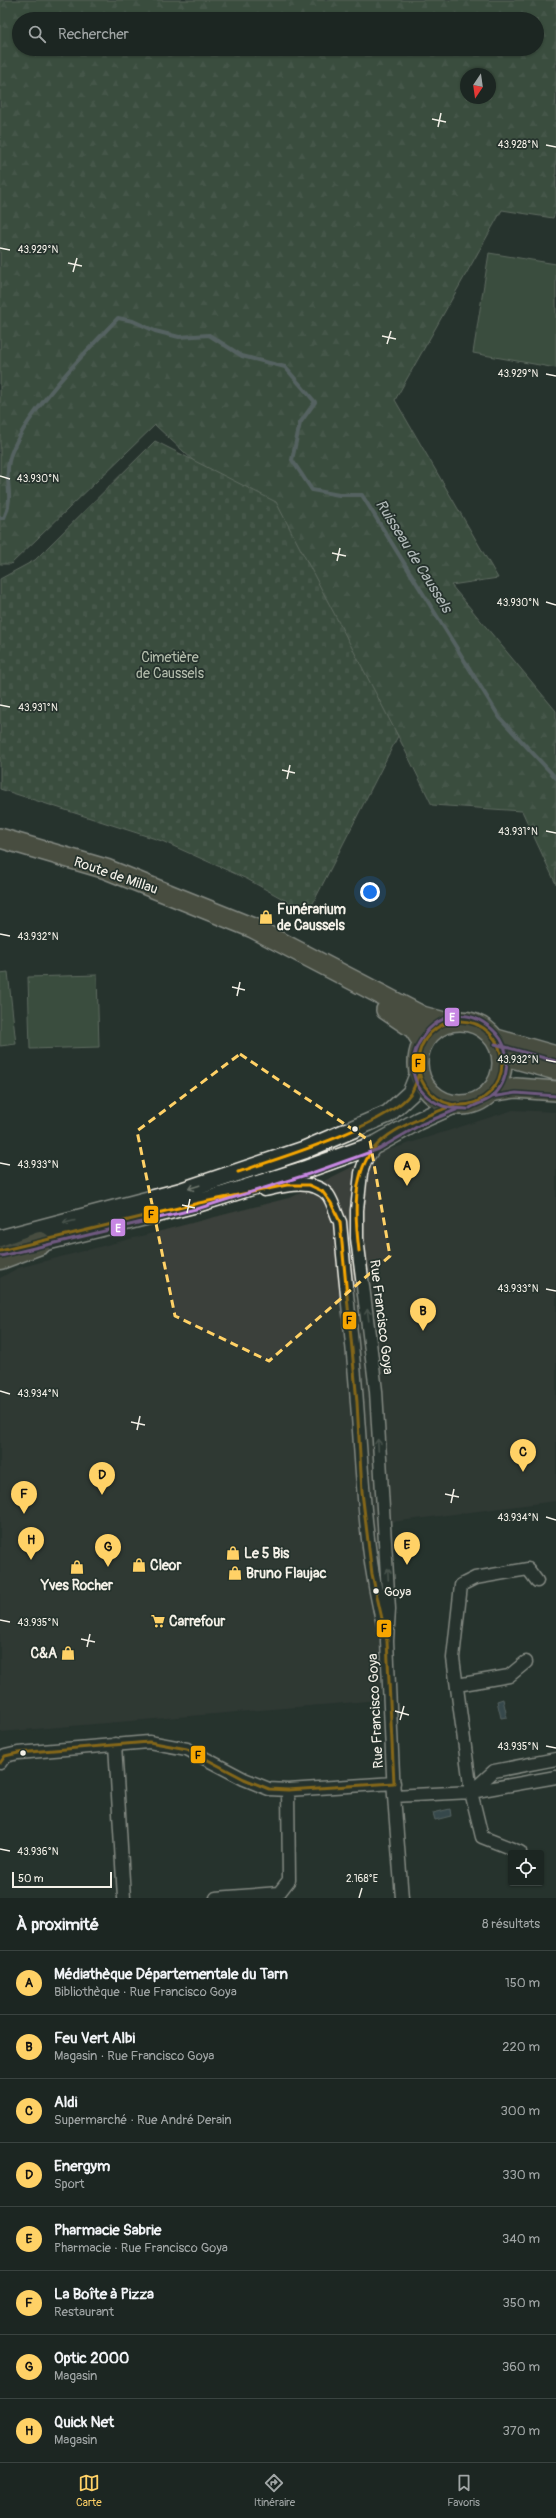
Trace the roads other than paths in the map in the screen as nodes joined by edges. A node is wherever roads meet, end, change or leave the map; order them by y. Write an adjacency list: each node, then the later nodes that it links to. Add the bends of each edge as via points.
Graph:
1 (0, 838): 2 (main road, Route de Millau, via 106,869)
2 (229, 920): 3 (main road, Route de Millau, via 253,928 422,1016); 4 (main road, Route de Millau, via 249,936 400,1018 414,1029)
3 (448, 1023): 4 (main road, via 437,1028); 5 (main road, via 471,1022 482,1027)
4 (423, 1043): 8 (main road, via 418,1062)
5 (499, 1047): 6 (main road); 7 (main road); 9 (main road, via 502,1070 498,1082)
6 (556, 1056)
7 (556, 1070)
8 (419, 1073): 11 (main road, via 424,1085 432,1094 443,1101); 14 (main road, one-way to 14, via 411,1093 388,1114 304,1150 179,1192)
9 (490, 1092): 10 (main road, via 516,1088); 11 (main road, via 474,1102)
10 (556, 1092)
11 (456, 1104): 12 (main road)
12 (377, 1144): 13 (main road); 19 (street, Rue Francisco Goya, one-way to 12, via 388,1581 376,1391 357,1238 361,1173 365,1161)
13 (199, 1203): 15 (main road); 19 (street, Rue Francisco Goya, via 298,1184 318,1188 328,1196 340,1222 357,1402 362,1492 372,1574)
14 (0, 1240)
15 (40, 1244): 16 (main road); 17 (highway)
16 (0, 1251)
17 (0, 1258)
18 (537, 1581): 21 (street, via 528,1569 475,1578 461,1585 453,1658)
19 (387, 1641): 26 (street, Rue Francisco Goya)
20 (526, 1662): 21 (street, via 509,1676)
21 (457, 1685): 28 (street)
22 (115, 1744): 24 (street, via 18,1753 5,1756); 27 (street, via 148,1742 187,1750 269,1789); 31 (street)
23 (556, 1759): 28 (street, via 494,1771)
24 (0, 1763)
25 (556, 1777): 28 (street)
26 (394, 1783): 27 (street); 29 (street, Rue Francisco Goya)
27 (288, 1790): 32 (street, via 289,1880 279,1893)
28 (472, 1792): 29 (street); 30 (street, via 482,1836)
29 (394, 1796): 33 (street, Rue Francisco Goya)
30 (515, 1850)
31 (124, 1898)
32 (216, 1898)
33 (402, 1898)

